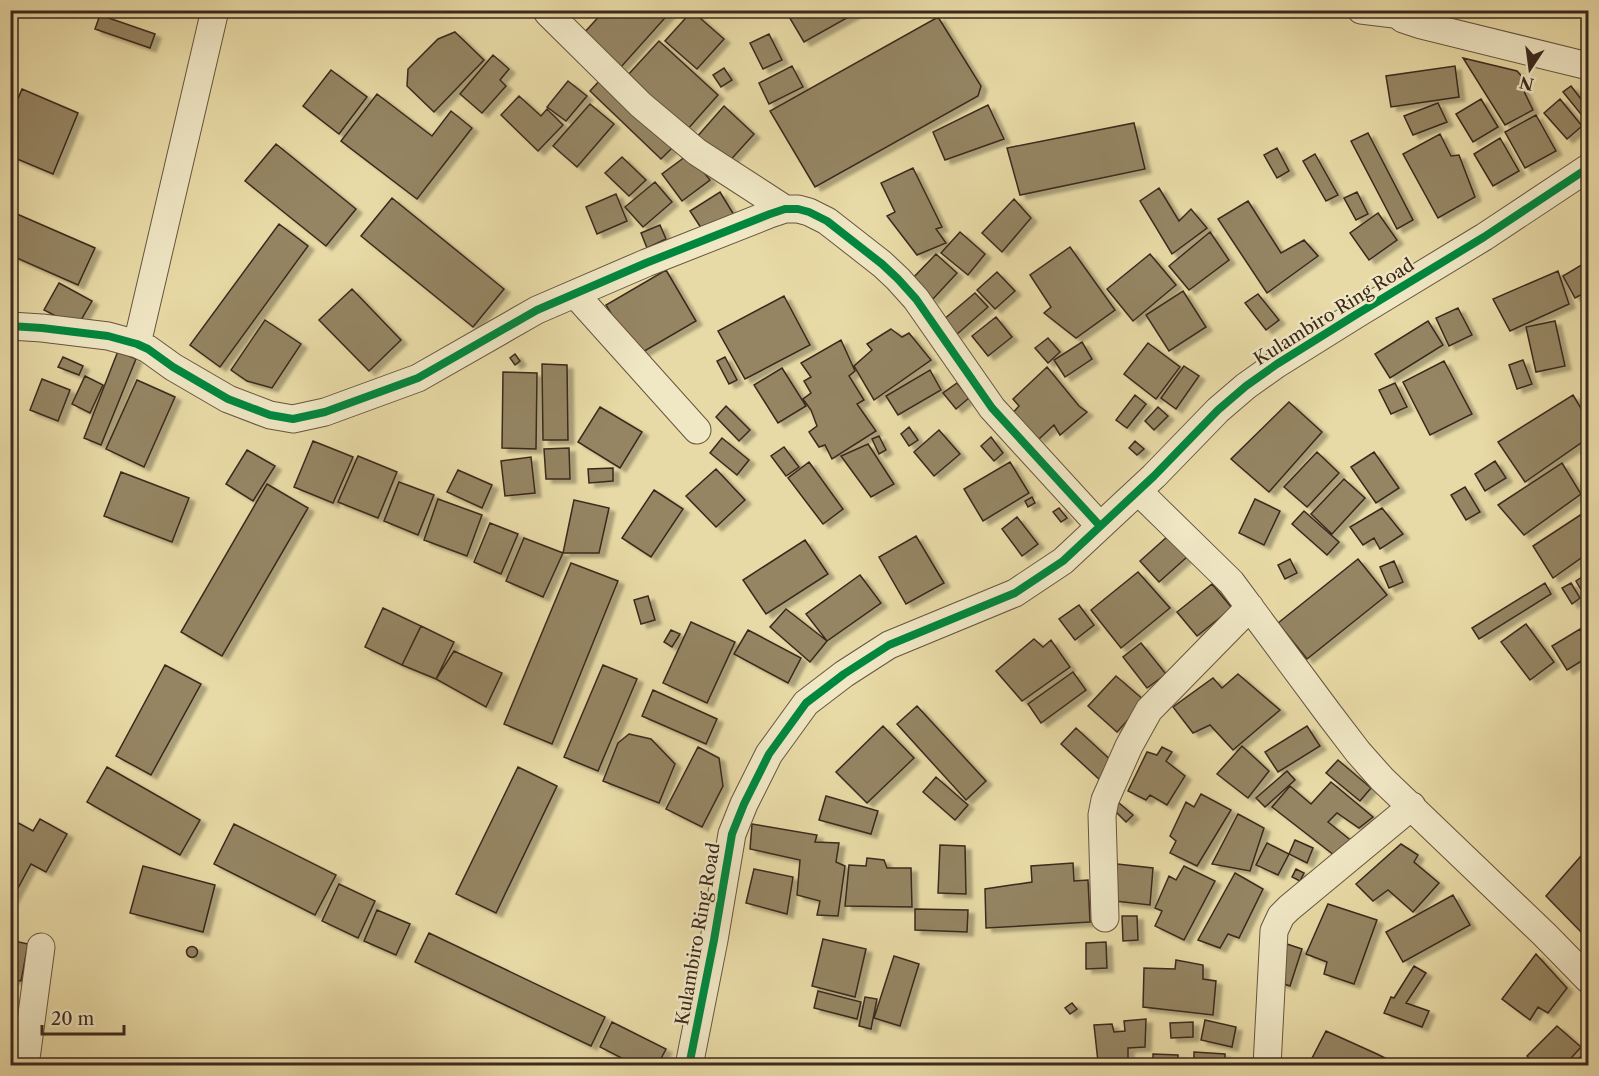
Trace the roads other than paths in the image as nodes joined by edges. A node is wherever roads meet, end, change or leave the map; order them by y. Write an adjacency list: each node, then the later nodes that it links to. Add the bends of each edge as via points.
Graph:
1 (215, 10): 10 (street)
2 (1361, 10): 3 (street)
3 (1392, 12): 5 (street, via 1421,25)
4 (548, 13): 7 (street, via 640,105 697,152)
5 (1588, 66)
6 (1588, 168): 12 (street, Kulambiro Ring Road, via 1246,386)
7 (785, 209): 8 (street); 13 (street, via 809,212 827,221 898,279 992,408)
8 (574, 294): 10 (street, via 537,310 418,378 325,412 293,419 228,399); 11 (street)
9 (10, 326): 10 (street, via 108,336)
10 (137, 344)
11 (697, 430)
12 (1138, 491): 13 (street, Kulambiro Ring Road); 14 (street)
13 (1100, 526): 20 (street, Kulambiro Ring Road, via 1063,561 1015,593 889,645 806,704 769,754 732,834)
14 (1250, 607): 15 (street, via 1358,752); 16 (street, via 1149,710 1129,746 1102,815)
15 (1412, 806): 18 (street); 21 (street, via 1276,923)
16 (1105, 918)
17 (41, 947): 19 (street)
18 (1588, 979)
19 (26, 1065)
20 (689, 1065)
21 (1267, 1065)

